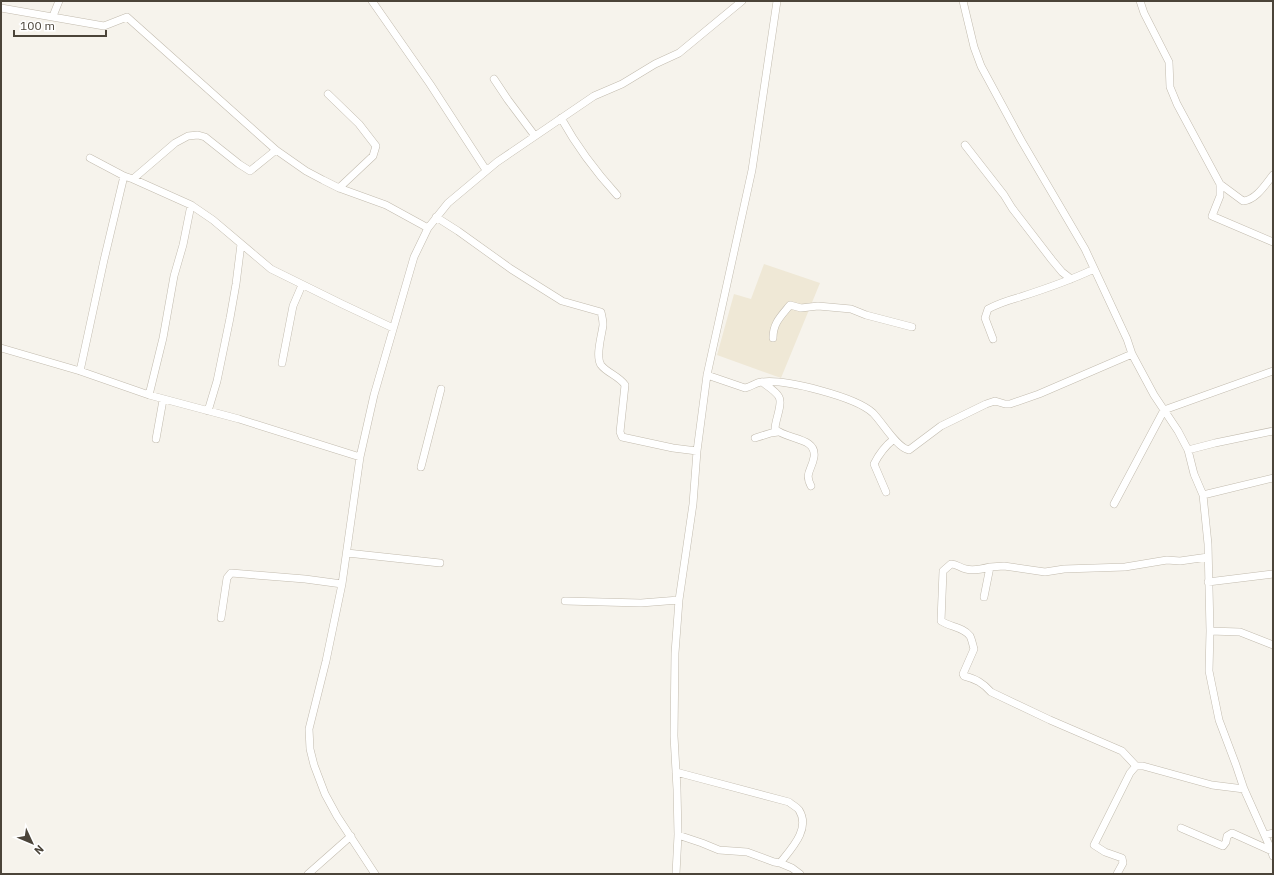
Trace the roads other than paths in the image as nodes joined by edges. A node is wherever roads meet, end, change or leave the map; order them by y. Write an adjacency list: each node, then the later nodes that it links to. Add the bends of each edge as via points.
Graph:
1 (59, 1): 8 (street)
2 (372, 1): 16 (street)
3 (742, 1): 11 (street, via 679,53 594,96)
4 (777, 1): 40 (street, via 752,170)
5 (963, 1): 28 (street, via 981,66)
6 (1140, 1): 20 (street, via 1169,62 1170,87)
7 (1, 8): 8 (street)
8 (53, 16): 14 (street, via 104,26 127,17)
9 (494, 79): 12 (street)
10 (328, 94): 21 (street, via 359,124 376,146 372,156)
11 (562, 118): 12 (street); 22 (street, via 594,167)
12 (535, 136): 16 (street)
13 (965, 145): 29 (street, via 1052,260)
14 (276, 150): 19 (street, via 250,171 232,160 205,137 188,136 175,143); 21 (street, via 306,171)
15 (90, 158): 17 (street)
16 (486, 170): 24 (street)
17 (124, 176): 19 (street); 38 (street)
18 (1273, 176): 20 (street, via 1249,200 1243,201)
19 (134, 179): 23 (street)
20 (1220, 184): 26 (street, via 1220,196 1212,216)
21 (339, 188): 25 (street, via 386,205)
22 (617, 195)
23 (191, 205): 27 (street); 44 (street)
24 (436, 217): 25 (street); 55 (street, via 562,302 601,312 603,324 599,360 625,385 620,432 622,437)
25 (428, 228): 32 (street, via 414,256)
26 (1273, 242)
27 (240, 244): 30 (street, via 271,269); 48 (street, via 230,318)
28 (1094, 269): 29 (street); 36 (street)
29 (1071, 279): 34 (street, via 988,309 985,318)
30 (302, 285): 32 (street); 37 (street, via 293,306)
31 (912, 327): 33 (street, via 851,309 818,306 801,308 790,305 773,329)
32 (393, 328): 56 (street, via 374,394)
33 (773, 338)
34 (993, 339)
35 (1, 348): 38 (street)
36 (1132, 354): 47 (street); 53 (street, via 1010,404 995,401 986,404 941,426 909,450)
37 (282, 363)
38 (80, 371): 44 (street)
39 (1273, 371): 47 (street)
40 (707, 375): 41 (street, via 745,388); 55 (street)
41 (762, 382): 42 (street); 45 (street)
42 (786, 383): 45 (street); 53 (street, via 804,386 860,404 874,413)
43 (441, 389): 57 (street)
44 (149, 395): 46 (street)
45 (779, 397): 50 (street, via 775,423)
46 (164, 400): 48 (street); 52 (street)
47 (1164, 410): 54 (street); 62 (street)
48 (208, 411): 56 (street)
49 (1273, 431): 54 (street)
50 (778, 432): 51 (street); 59 (street, via 813,447 813,462 807,480)
51 (755, 438)
52 (156, 439)
53 (894, 439): 60 (street, via 874,464)
54 (1188, 450): 61 (street)
55 (697, 451): 71 (street, via 693,504)
56 (360, 457): 63 (street)
57 (421, 467)
58 (1273, 478): 61 (street)
59 (811, 486)
60 (886, 492)
61 (1203, 495): 64 (street)
62 (1114, 504)
63 (347, 553): 65 (street); 69 (street)
64 (1208, 557): 66 (street, via 1125,567 1045,572 1004,566); 68 (street)
65 (440, 563)
66 (990, 567): 70 (street); 76 (street, via 975,570 950,564 943,571 941,622 960,629 970,637 974,649 964,676 975,679 991,692 1122,751)
67 (1273, 574): 68 (street)
68 (1208, 582): 74 (street)
69 (342, 584): 73 (street, via 231,573 226,578); 83 (street, via 309,729 314,765 325,794)
70 (984, 597)
71 (679, 600): 72 (street, via 641,603); 77 (street, via 675,653)
72 (565, 601)
73 (221, 618)
74 (1210, 631): 75 (street, via 1240,632); 78 (street, via 1209,671 1218,713)
75 (1273, 645)
76 (1136, 766): 78 (street, via 1212,785); 90 (street, via 1130,773 1094,845 1122,858 1123,863)
77 (676, 772): 81 (street); 85 (street, via 789,802 798,810 803,829)
78 (1244, 789): 82 (street)
79 (1181, 828): 84 (street, via 1223,846 1227,836 1232,832)
80 (1273, 833): 82 (street)
81 (678, 835): 85 (street, via 719,850 747,852); 88 (street)
82 (1265, 835): 84 (street)
83 (351, 836): 86 (street); 87 (street)
84 (1272, 853)
85 (780, 863): 89 (street)
86 (308, 874)
87 (375, 874)
88 (676, 874)
89 (800, 874)
90 (1117, 874)

